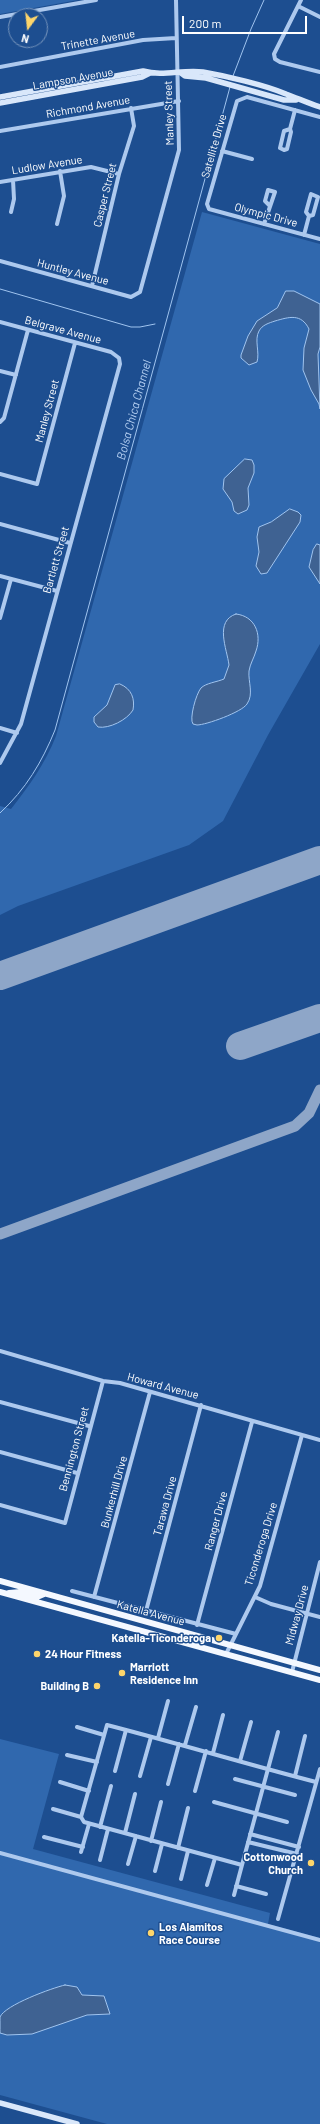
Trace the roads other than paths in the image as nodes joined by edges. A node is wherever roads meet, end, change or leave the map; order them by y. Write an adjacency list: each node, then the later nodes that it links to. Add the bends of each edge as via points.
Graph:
1 (96, 0): 5 (street)
2 (176, 0): 7 (street, Manley Street)
3 (301, 0): 4 (street)
4 (298, 6): 6 (street); 10 (street, via 275,51 275,59)
5 (0, 17)
6 (320, 17)
7 (176, 38): 8 (street, Trinette Avenue, via 143,40); 9 (street, Manley Street)
8 (0, 67)
9 (179, 72): 11 (main road, Lampson Avenue); 13 (street, Manley Street); 15 (main road, Lampson Avenue, via 195,71 286,94)
10 (320, 72)
11 (150, 73): 12 (main road, Lampson Avenue, via 143,70); 14 (main road, Lampson Avenue, via 142,77)
12 (0, 97)
13 (179, 101): 16 (street, Richmond Avenue); 37 (street, Manley Street, via 179,150)
14 (0, 103)
15 (320, 106): 18 (street)
16 (131, 108): 20 (street, Richmond Avenue); 24 (street, Casper Street, via 134,126)
17 (295, 110): 18 (street); 19 (street); 21 (street, Satellite Drive, via 247,97 237,101)
18 (319, 117)
19 (290, 129): 19 (street, via 287,149 284,150 280,148 284,132)
20 (0, 131)
21 (222, 151): 22 (street); 28 (street, Satellite Drive)
22 (252, 159)
23 (60, 171): 24 (street, Ludlow Avenue, via 91,167); 25 (street, Ludlow Avenue); 31 (street, via 64,196)
24 (119, 174): 36 (street, Casper Street)
25 (13, 180): 26 (street, Ludlow Avenue); 29 (street, via 14,199)
26 (0, 182)
27 (269, 205): 32 (street)
28 (207, 208): 32 (street, Olympic Drive)
29 (11, 212)
30 (309, 216): 30 (street, via 313,215 318,196 311,194 306,212); 33 (street)
31 (57, 224)
32 (264, 224): 33 (street, Olympic Drive)
33 (304, 235): 34 (street, Olympic Drive)
34 (320, 239)
35 (0, 261): 36 (street, Huntley Avenue)
36 (92, 286): 37 (street, Huntley Avenue, via 130,297)
37 (140, 292)
38 (0, 322): 39 (street, Belgrave Avenue)
39 (28, 330): 40 (street, Belgrave Avenue); 43 (street)
40 (75, 342): 41 (street, Belgrave Avenue, via 111,352); 45 (street, Manley Street, via 37,484)
41 (119, 358): 47 (street, Bartlett Street, via 120,364)
42 (0, 371): 43 (street)
43 (16, 375): 44 (street, via 4,418)
44 (0, 422)
45 (0, 474)
46 (0, 524): 47 (street)
47 (70, 543): 50 (street, Bartlett Street)
48 (0, 576): 49 (street)
49 (11, 579): 50 (street); 51 (street)
50 (56, 591): 53 (street, Bartlett Street)
51 (0, 618)
52 (0, 728): 53 (street)
53 (18, 733): 54 (street, Bartlett Street)
54 (0, 763)
55 (0, 1351): 56 (street, Howard Avenue)
56 (102, 1381): 57 (street, Howard Avenue, via 120,1383); 61 (street, Bennington Street)
57 (150, 1392): 59 (street, Howard Avenue); 72 (street, Bunkerhill Drive)
58 (0, 1402): 61 (street)
59 (201, 1405): 60 (street, Howard Avenue); 74 (street, Tarawa Drive)
60 (252, 1422): 62 (street, Howard Avenue); 77 (street, Ranger Drive)
61 (89, 1426): 65 (street, Bennington Street)
62 (302, 1435): 63 (street, Howard Avenue); 73 (street, Ticonderoga Drive)
63 (320, 1440)
64 (0, 1452): 65 (street)
65 (77, 1473): 66 (street, Bennington Street, via 64,1522)
66 (0, 1505)
67 (320, 1562): 75 (street, Midway Drive)
68 (0, 1581): 71 (main road, Katella Avenue)
69 (72, 1591): 72 (street)
70 (3, 1593): 71 (main road, via 21,1592 37,1597); 80 (main road, Katella Avenue)
71 (44, 1594): 79 (main road, Katella Avenue)
72 (94, 1597): 74 (street)
73 (255, 1597): 75 (street); 78 (street, Ticonderoga Drive)
74 (146, 1611): 77 (street)
75 (307, 1614): 76 (street); 81 (street, Midway Drive)
76 (320, 1617)
77 (197, 1625): 78 (street)
78 (236, 1634): 79 (street, Ticonderoga Drive)
79 (230, 1645): 80 (street, Ticonderoga Drive); 81 (main road, Katella Avenue)
80 (226, 1654): 83 (main road, Katella Avenue)
81 (294, 1662): 82 (main road, Katella Avenue); 83 (street, Midway Drive)
82 (320, 1670)
83 (292, 1672): 84 (main road, Katella Avenue)
84 (320, 1680)
85 (168, 1701): 95 (street)
86 (196, 1707): 97 (street)
87 (223, 1715): 99 (street)
88 (251, 1722): 101 (street)
89 (76, 1727): 92 (street)
90 (126, 1730): 92 (street, via 107,1725); 94 (street); 105 (street)
91 (278, 1732): 103 (street)
92 (104, 1735): 102 (street)
93 (305, 1736): 107 (street)
94 (151, 1737): 95 (street); 106 (street)
95 (158, 1738): 96 (street)
96 (179, 1744): 97 (street); 111 (street)
97 (185, 1745): 98 (street)
98 (206, 1751): 99 (street); 115 (street)
99 (213, 1753): 101 (street)
100 (67, 1755): 102 (street)
101 (240, 1761): 103 (street)
102 (97, 1762): 114 (street)
103 (268, 1769): 107 (street); 113 (street)
104 (320, 1769): 110 (street)
105 (115, 1771)
106 (140, 1776)
107 (295, 1776): 110 (street)
108 (235, 1779): 113 (street)
109 (60, 1782): 114 (street)
110 (316, 1782): 136 (street)
111 (168, 1784)
112 (111, 1786): 126 (street)
113 (263, 1787): 117 (street); 122 (street)
114 (89, 1791): 123 (street)
115 (195, 1791)
116 (135, 1794): 128 (street)
117 (295, 1796)
118 (161, 1802): 132 (street)
119 (214, 1802): 122 (street)
120 (188, 1808): 137 (street)
121 (53, 1809): 123 (street)
122 (256, 1813): 124 (street); 129 (street)
123 (81, 1817): 125 (street)
124 (287, 1822)
125 (88, 1824): 126 (street); 135 (street)
126 (100, 1827): 127 (street)
127 (108, 1829): 128 (street); 143 (street)
128 (125, 1834): 130 (street)
129 (250, 1834): 133 (street); 136 (street)
130 (136, 1836): 132 (street); 144 (street)
131 (44, 1837): 135 (street)
132 (151, 1841): 134 (street)
133 (248, 1842): 141 (street); 145 (street)
134 (162, 1844): 137 (street); 146 (street)
135 (83, 1846): 139 (street)
136 (299, 1847): 141 (street)
137 (178, 1848): 138 (street)
138 (188, 1851): 142 (street); 147 (street)
139 (81, 1852)
140 (0, 1853): 153 (street)
141 (297, 1854): 152 (street)
142 (215, 1858): 145 (street); 148 (street)
143 (100, 1860)
144 (128, 1864)
145 (242, 1865): 149 (street)
146 (155, 1871)
147 (181, 1879)
148 (208, 1885)
149 (236, 1886): 150 (street); 151 (street)
150 (266, 1894)
151 (234, 1895)
152 (278, 1919)
153 (320, 1940)
154 (0, 2103): 155 (main road)
155 (67, 2123): 156 (main road)
156 (77, 2124)

